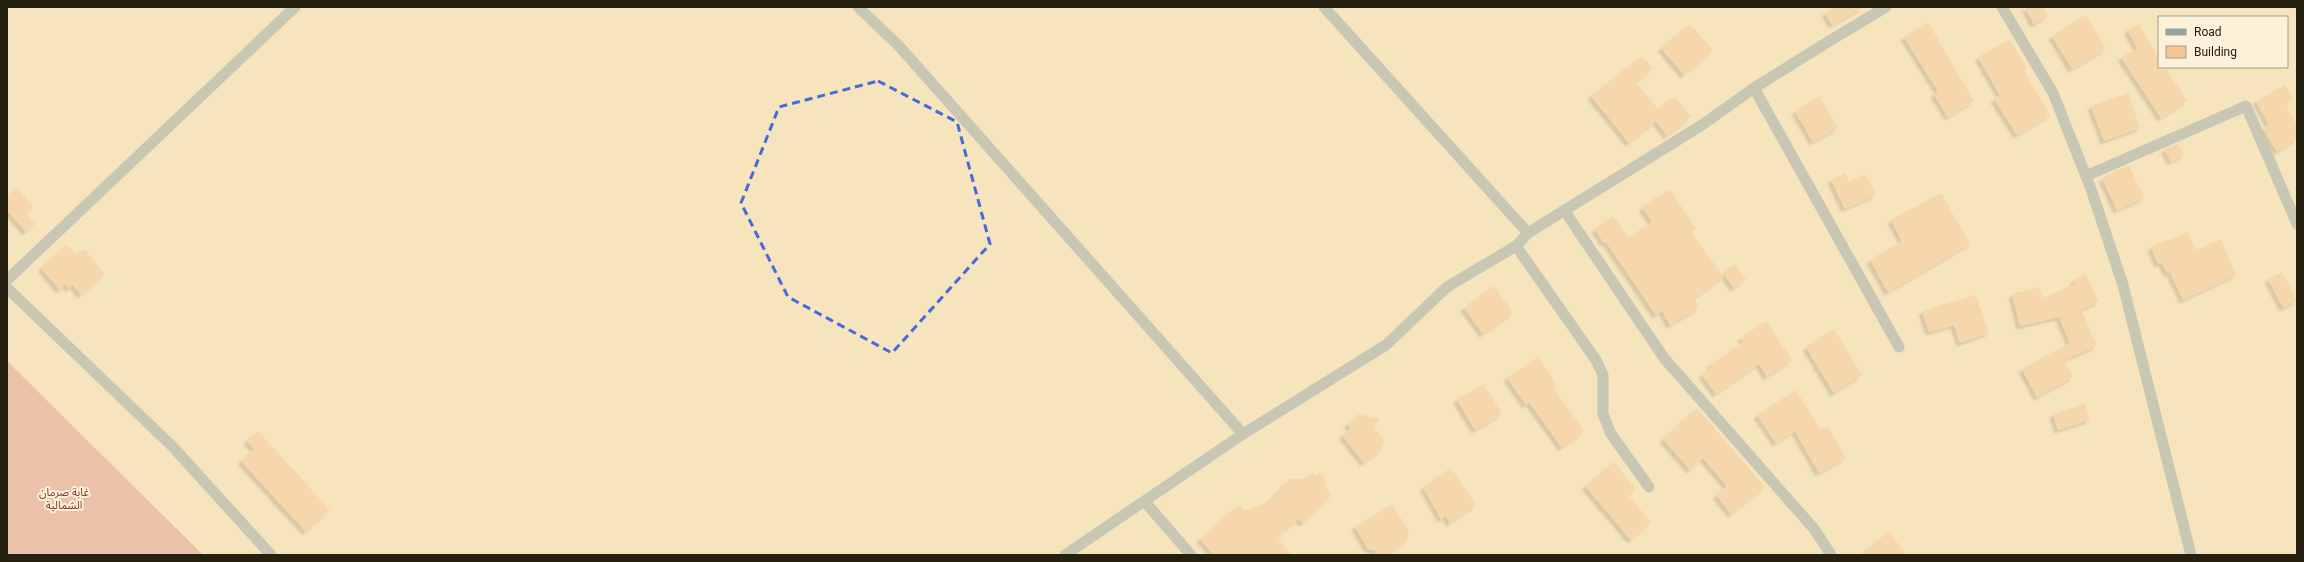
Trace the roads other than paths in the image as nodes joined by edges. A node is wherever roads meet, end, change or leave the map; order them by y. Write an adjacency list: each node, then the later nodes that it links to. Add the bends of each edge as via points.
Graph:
1 (295, 7): 12 (street)
2 (858, 7): 15 (street, via 899,46)
3 (1324, 7): 10 (street)
4 (1886, 7): 6 (street)
5 (2002, 7): 7 (street, via 2054,92)
6 (1754, 88): 8 (street, via 1702,125); 14 (street)
7 (2086, 176): 9 (street, via 2246,106); 22 (street, via 2123,285)
8 (1564, 210): 10 (street); 21 (street, via 1664,358 1815,530)
9 (2297, 224)
10 (1528, 233): 11 (street)
11 (1516, 246): 15 (street, via 1447,287 1386,345); 16 (street, via 1596,360 1603,375 1603,414 1611,434)
12 (7, 280)
13 (7, 288): 18 (street, via 172,446)
14 (1898, 347)
15 (1243, 434): 17 (street)
16 (1649, 487)
17 (1145, 502): 19 (street); 20 (street)
18 (271, 555)
19 (1065, 555)
20 (1191, 555)
21 (1831, 555)
22 (2191, 555)

